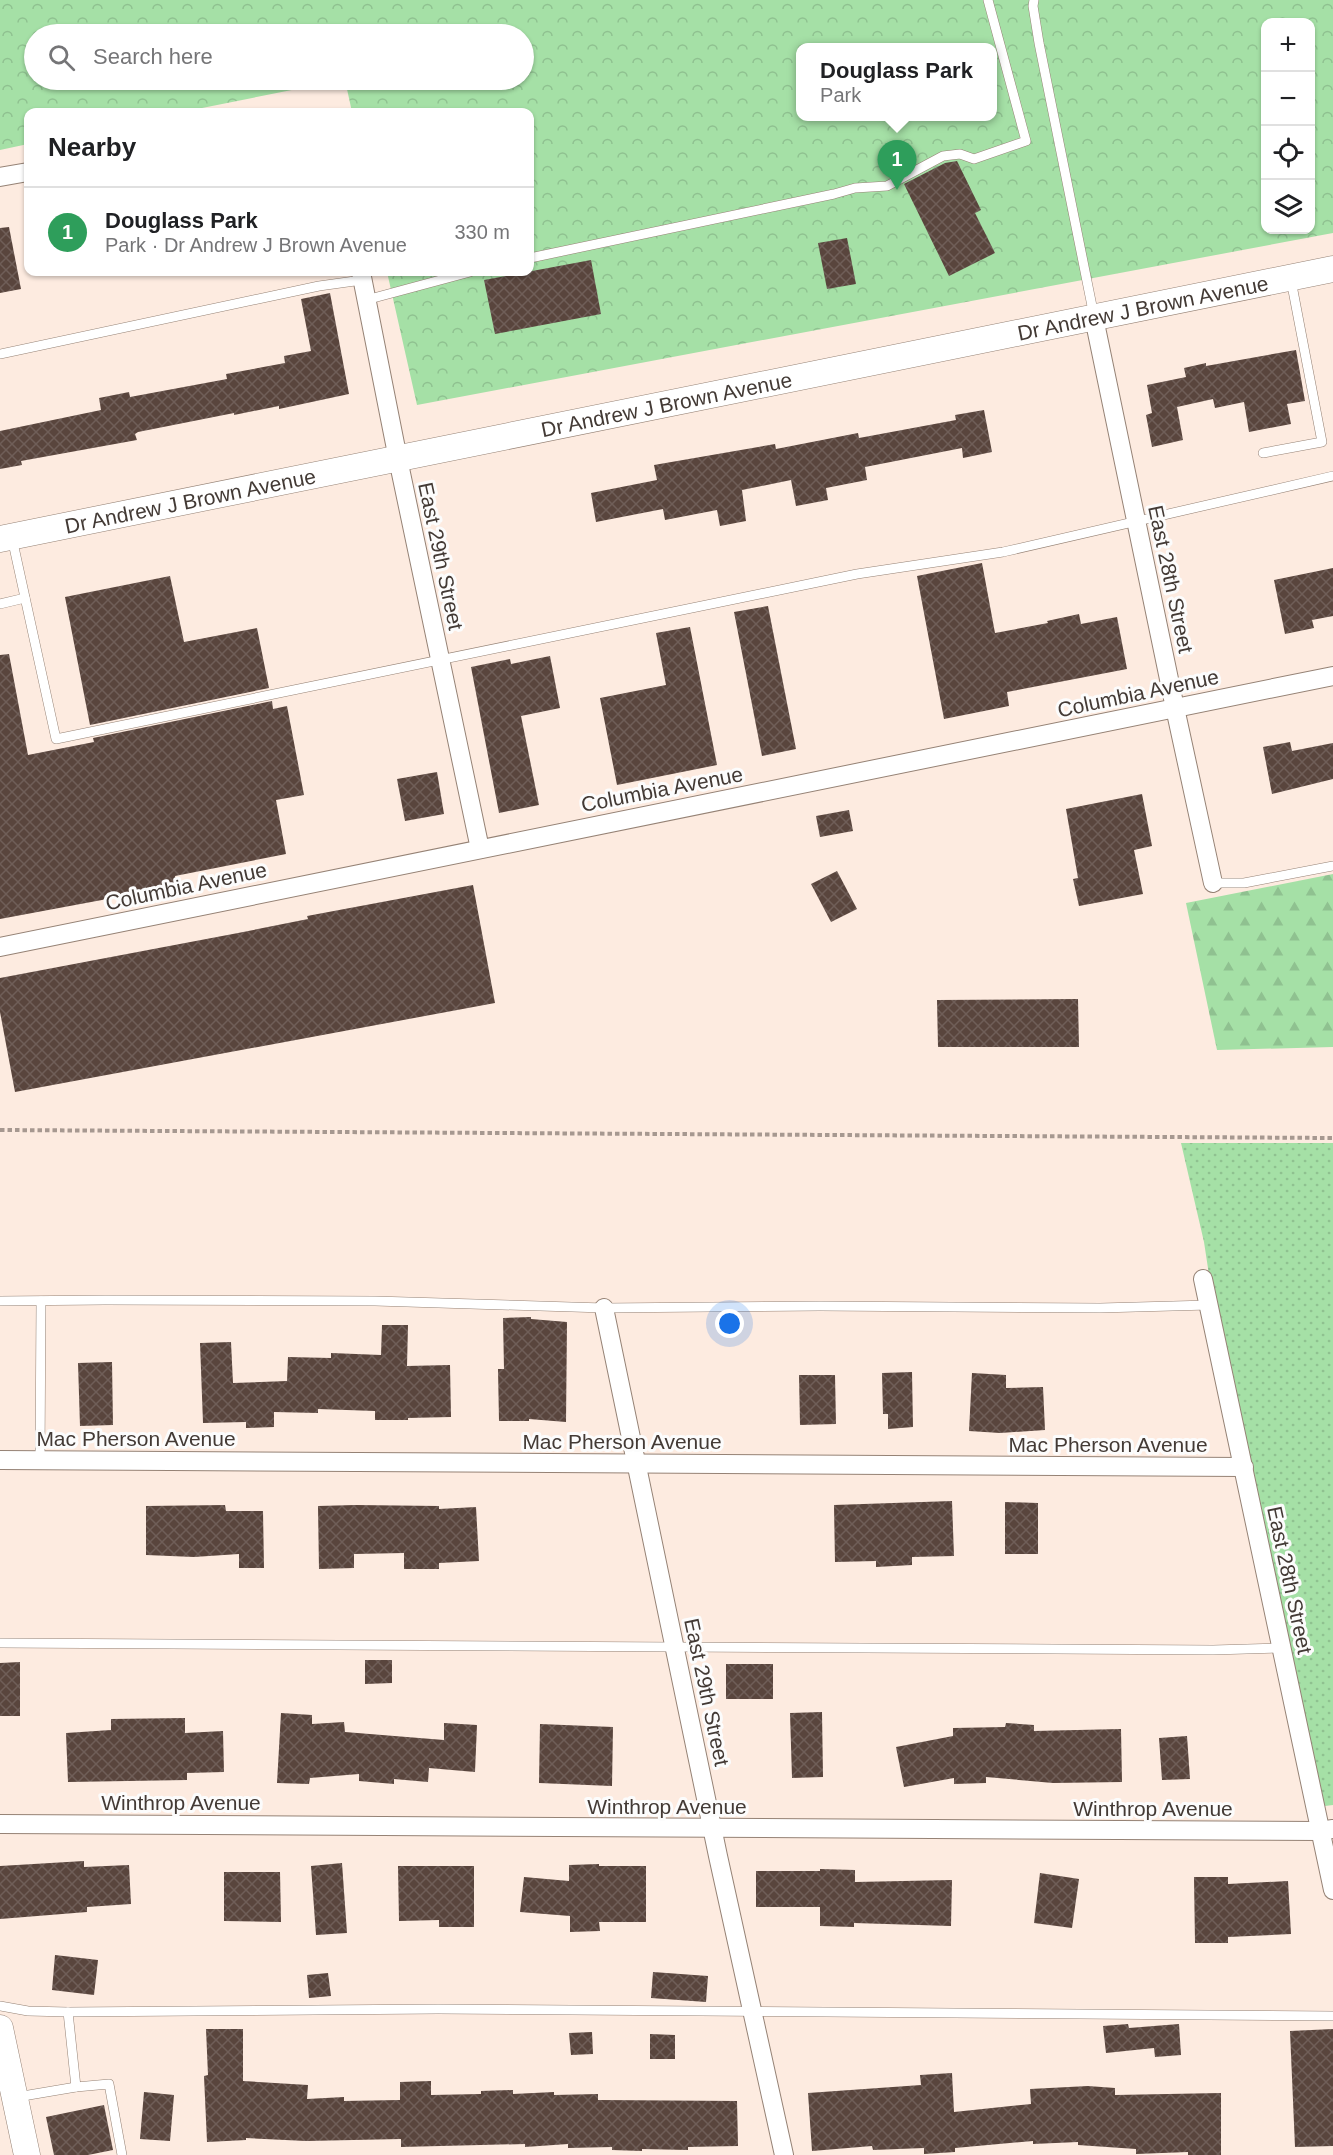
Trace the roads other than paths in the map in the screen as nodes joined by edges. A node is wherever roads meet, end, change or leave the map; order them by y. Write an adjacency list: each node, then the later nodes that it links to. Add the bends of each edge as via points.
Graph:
1 (988, 0): 5 (lane, via 1026,141 974,159 960,154 943,156 887,186 855,188)
2 (1034, 0): 11 (lane, via 1039,43)
3 (24, 173): 4 (street)
4 (0, 177)
5 (534, 257)
6 (1333, 270): 9 (main road, Dr Andrew J Brown Avenue)
7 (361, 276): 10 (street, East 29th Street); 12 (lane)
8 (455, 276): 10 (lane)
9 (1290, 278): 11 (main road, Dr Andrew J Brown Avenue); 13 (lane, via 1322,442)
10 (366, 300): 14 (street, East 29th Street)
11 (1094, 318): 14 (main road, Dr Andrew J Brown Avenue); 16 (street, East 28th Street)
12 (0, 354)
13 (1263, 453)
14 (398, 459): 17 (main road, Dr Andrew J Brown Avenue); 20 (street, East 29th Street)
15 (1333, 476): 16 (lane)
16 (1136, 520): 20 (lane, via 1003,552 857,574); 22 (street, East 28th Street)
17 (6, 538): 18 (lane)
18 (25, 598): 19 (lane); 20 (lane, via 56,739)
19 (0, 604)
20 (440, 660): 23 (street, East 29th Street)
21 (1333, 676): 22 (street, Columbia Avenue)
22 (1175, 708): 23 (street, Columbia Avenue); 25 (street, East 28th Street)
23 (480, 849): 26 (street, Columbia Avenue)
24 (1333, 866): 25 (lane, via 1244,883)
25 (1214, 883)
26 (0, 947)
27 (1203, 1279): 30 (street, East 28th Street)
28 (0, 1301): 29 (lane)
29 (41, 1301): 31 (lane, via 375,1301); 33 (lane)
30 (1209, 1305): 31 (lane); 35 (street, East 28th Street)
31 (604, 1308): 34 (street, East 29th Street)
32 (0, 1460): 33 (street, Mac Pherson Avenue)
33 (40, 1461): 34 (street, Mac Pherson Avenue)
34 (636, 1463): 35 (street, Mac Pherson Avenue); 37 (street, East 29th Street)
35 (1244, 1467): 38 (street, East 28th Street)
36 (0, 1642): 37 (lane)
37 (675, 1647): 38 (lane); 40 (street, East 29th Street)
38 (1282, 1648): 41 (street, East 28th Street)
39 (0, 1824): 40 (street, Winthrop Avenue)
40 (713, 1828): 41 (street, Winthrop Avenue); 45 (street, East 29th Street)
41 (1327, 1830): 42 (street, East 28th Street)
42 (1333, 1890)
43 (0, 2006): 44 (lane)
44 (68, 2012): 45 (lane); 48 (lane)
45 (752, 2012): 46 (lane); 52 (street, East 29th Street)
46 (1333, 2016)
47 (0, 2028): 49 (main road)
48 (76, 2087): 49 (lane); 51 (lane, via 109,2084)
49 (15, 2098): 50 (main road)
50 (27, 2155)
51 (122, 2155)
52 (784, 2155)

